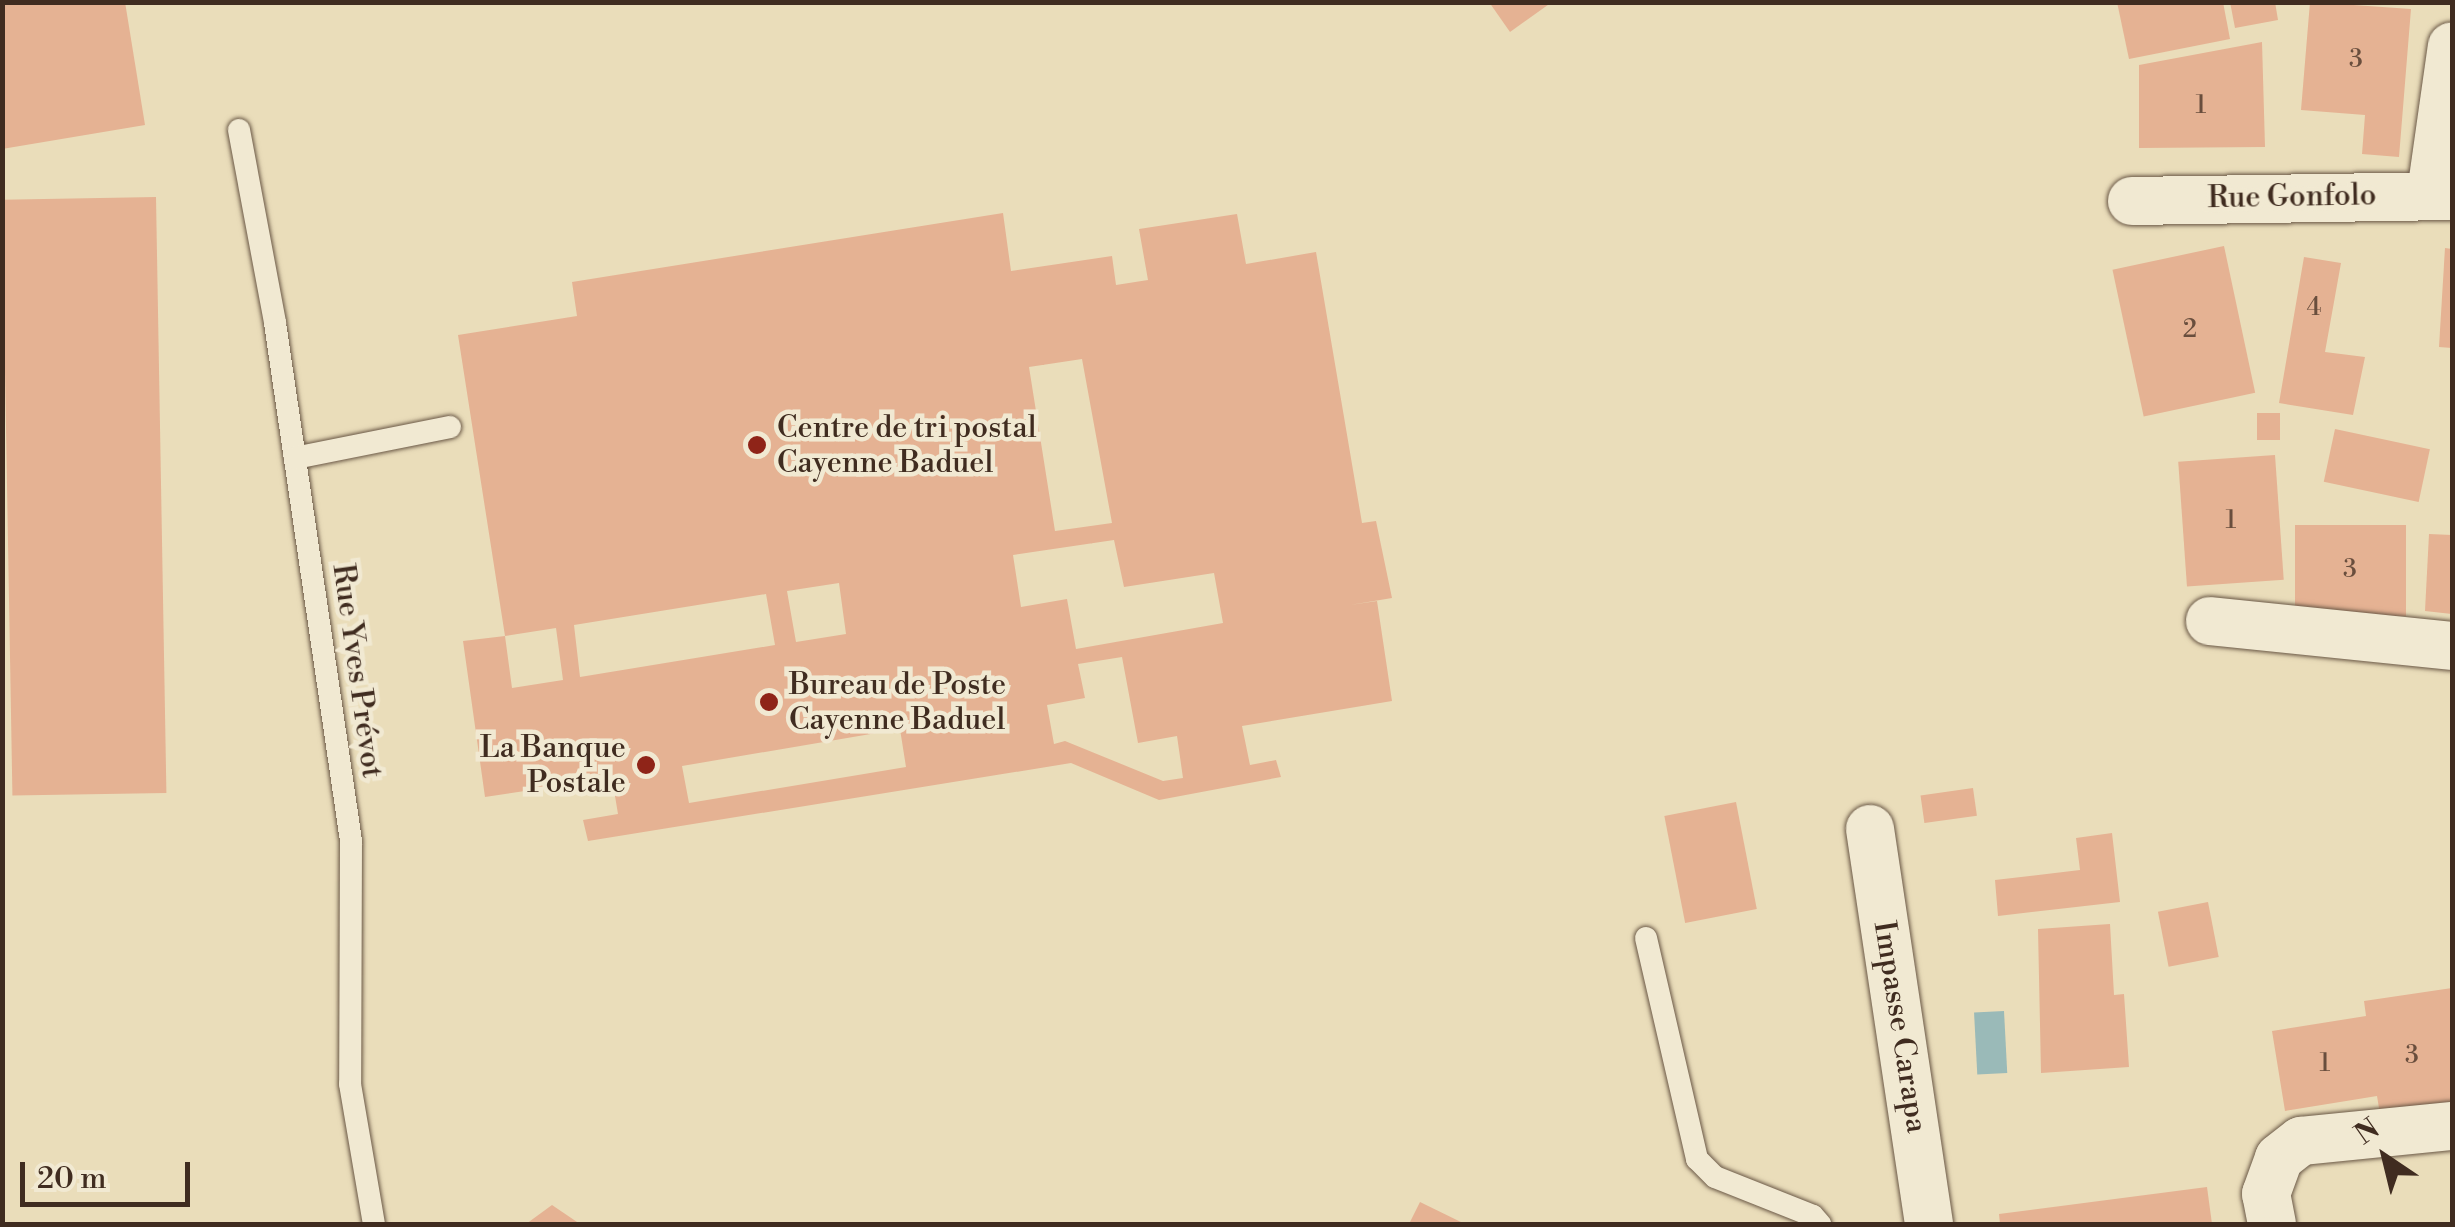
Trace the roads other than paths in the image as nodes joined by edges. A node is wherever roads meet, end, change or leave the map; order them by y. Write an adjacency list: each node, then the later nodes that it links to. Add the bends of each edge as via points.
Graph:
1 (2452, 46): 3 (street)
2 (240, 130): 6 (lane, Rue Yves Prévot)
3 (2442, 195): 4 (street, Rue Gonfolo)
4 (2132, 201)
5 (450, 427): 6 (lane)
6 (295, 458): 12 (lane, Rue Yves Prévot, via 351,842 350,1084)
7 (2210, 621): 8 (street)
8 (2452, 646)
9 (1870, 829): 14 (street, Impasse Carapa)
10 (1646, 938): 13 (lane, via 1697,1159 1715,1177)
11 (2452, 1126): 15 (street, via 2301,1142 2279,1158 2266,1194)
12 (374, 1224)
13 (1820, 1224)
14 (1929, 1224)
15 (2272, 1224)

